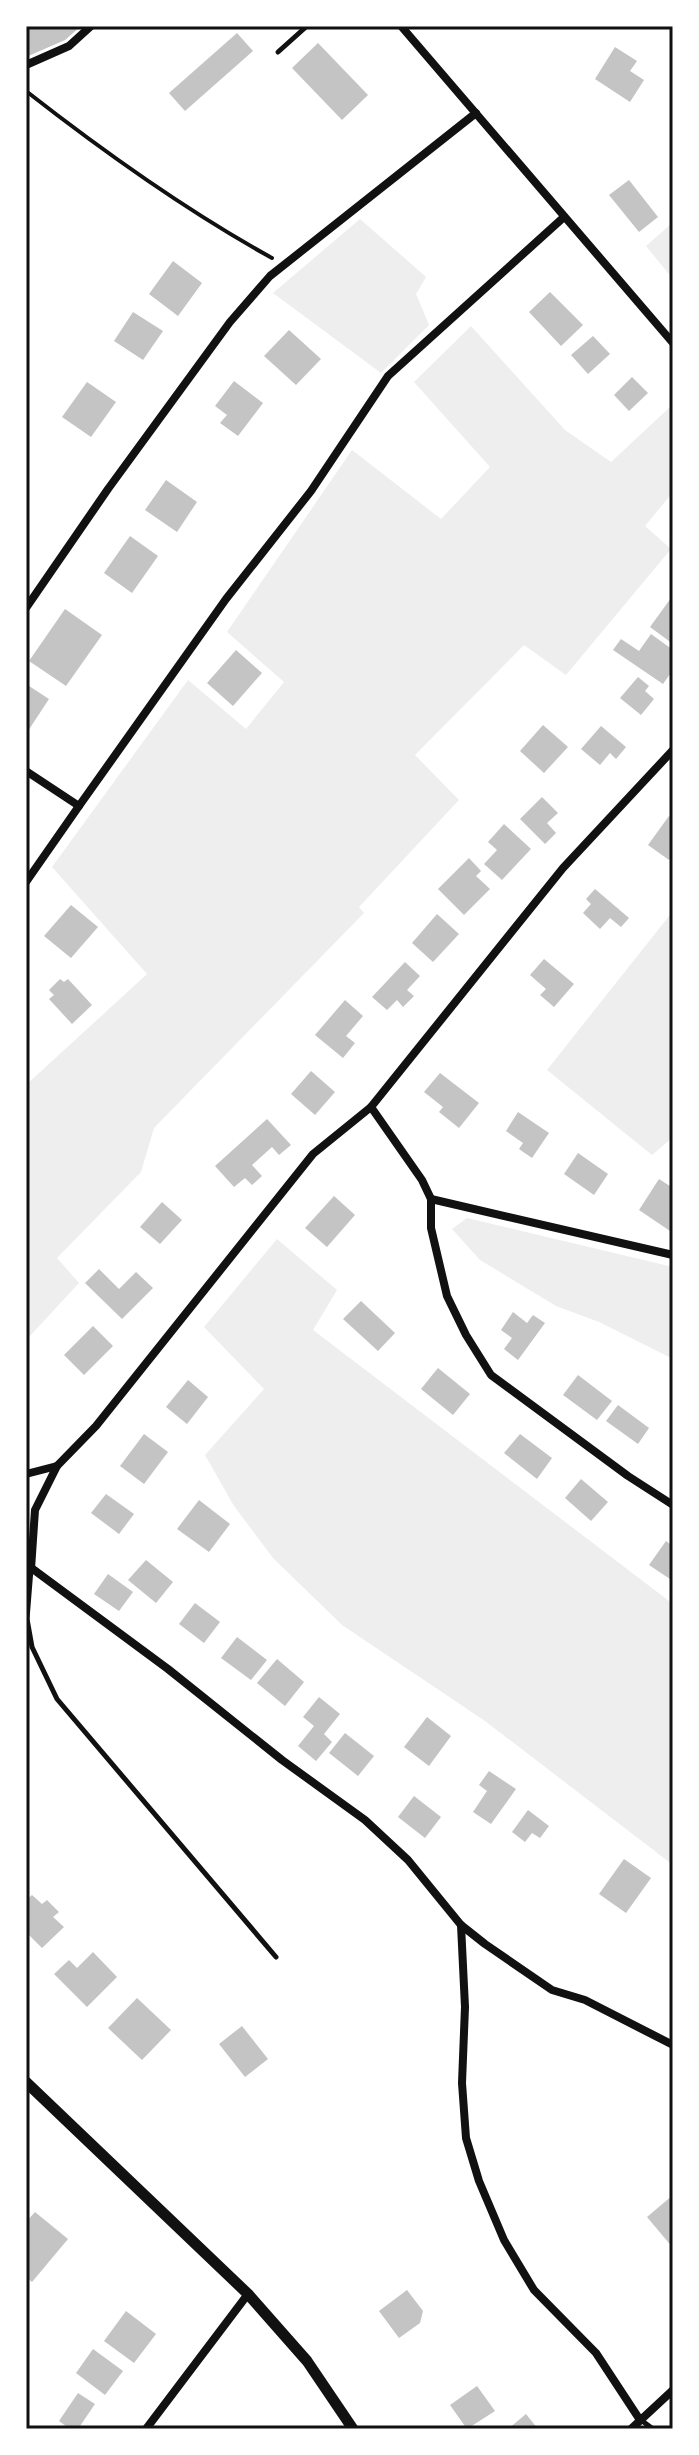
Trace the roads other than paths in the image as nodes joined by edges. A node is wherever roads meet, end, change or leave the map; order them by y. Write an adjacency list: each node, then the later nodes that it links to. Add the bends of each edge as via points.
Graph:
1 (91, 26): 5 (street, via 69,46)
2 (307, 26): 4 (lane)
3 (401, 26): 6 (street)
4 (278, 52)
5 (26, 65)
6 (476, 113): 7 (street); 9 (street, via 270,276 230,322)
7 (564, 217): 8 (street); 12 (street, via 388,376 311,491 226,599)
8 (673, 343)
9 (26, 608)
10 (673, 750): 14 (street, via 563,868)
11 (26, 771): 12 (street)
12 (79, 806): 13 (street)
13 (26, 882)
14 (371, 1107): 15 (street); 17 (street, via 313,1154 96,1426)
15 (431, 1199): 16 (street); 19 (street, via 431,1228 447,1296 491,1375)
16 (673, 1255)
17 (57, 1466): 18 (street); 20 (street, via 35,1510)
18 (26, 1474)
19 (673, 1505)
20 (29, 1566): 21 (street, via 365,1820 408,1860); 22 (lane, via 32,1647 57,1699)
21 (461, 1925): 23 (street, via 552,1990 585,2000); 27 (street, via 462,2083 466,2138 479,2181 504,2240 534,2290 596,2353)
22 (276, 1957)
23 (673, 2045)
24 (26, 2082): 25 (street)
25 (248, 2294): 28 (street); 29 (street, via 307,2361)
26 (673, 2390): 27 (street)
27 (640, 2420): 30 (street); 31 (lane)
28 (146, 2429)
29 (353, 2429)
30 (631, 2429)
31 (653, 2429)

